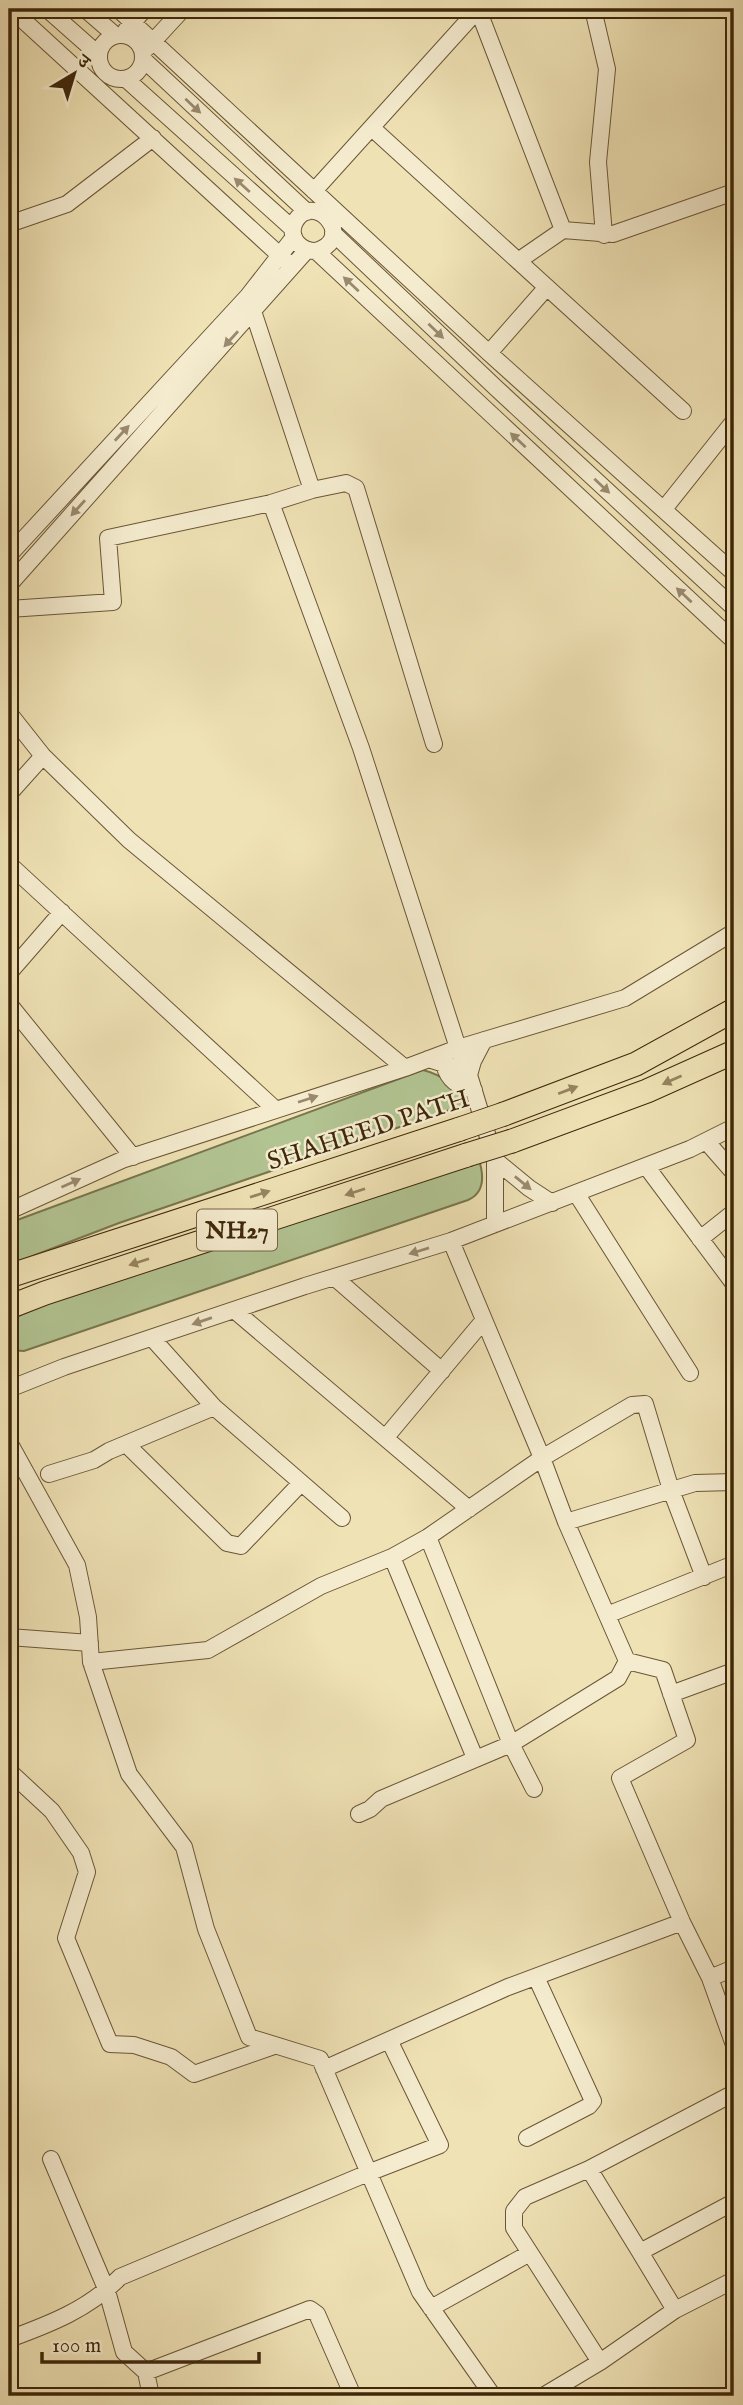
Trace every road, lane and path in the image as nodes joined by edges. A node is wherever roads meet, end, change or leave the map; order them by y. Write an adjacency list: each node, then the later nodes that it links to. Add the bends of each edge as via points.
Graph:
1 (11, 9): 13 (street)
2 (47, 9): 10 (street)
3 (85, 9): 8 (street)
4 (118, 9): 8 (street)
5 (145, 9): 8 (street)
6 (183, 9): 9 (street)
7 (593, 9): 21 (street, via 607,69 598,162)
8 (123, 31): 9 (street); 10 (street, via 103,44)
9 (147, 51): 11 (street, via 138,72); 14 (street); 16 (street, one-way to 16)
10 (99, 55): 11 (street, via 104,72)
11 (125, 79): 19 (street, one-way to 11)
12 (372, 128): 14 (street); 18 (street, via 473,15 481,17); 24 (street)
13 (153, 138): 17 (street, via 67,204); 23 (street)
14 (314, 191): 29 (street)
15 (734, 192): 21 (street)
16 (307, 212): 19 (street, via 299,216); 20 (street, via 325,215)
17 (9, 224)
18 (564, 230): 21 (street); 24 (street)
19 (294, 233): 22 (street, via 298,245); 23 (street)
20 (333, 233): 22 (street, via 327,246); 38 (street, one-way to 38)
21 (604, 235)
22 (312, 251): 25 (street); 40 (street, one-way to 22)
23 (280, 256): 25 (street); 27 (street)
24 (518, 261): 26 (street)
25 (293, 268): 28 (street)
26 (547, 287): 29 (street); 30 (street)
27 (248, 296): 28 (street); 35 (street, one-way to 27)
28 (254, 312): 32 (street); 37 (street, one-way to 37)
29 (489, 353): 34 (street)
30 (683, 411)
31 (734, 421): 34 (street)
32 (313, 491): 33 (street); 42 (street, via 346,483 356,488)
33 (271, 503): 39 (street, via 108,538 113,602); 52 (street, via 361,748)
34 (664, 509): 36 (street)
35 (9, 555)
36 (734, 573)
37 (9, 585)
38 (734, 608)
39 (9, 609)
40 (734, 641)
41 (9, 713): 43 (street)
42 (434, 744)
43 (43, 755): 44 (street); 55 (street, via 129,840)
44 (9, 794)
45 (9, 864): 46 (street)
46 (62, 912): 48 (street); 57 (street)
47 (734, 932): 51 (street, via 625,998)
48 (9, 973)
49 (9, 1004): 60 (street)
50 (734, 1010): 71 (highway, SHAHEED PATH / NH27, one-way to 50, bridge, via 504,1114 636,1064)
51 (484, 1040): 52 (street); 56 (street, via 473,1061)
52 (458, 1048): 54 (street); 56 (street)
53 (734, 1052): 74 (highway, NH27, one-way to 74, bridge, via 647,1091 512,1141)
54 (428, 1059): 55 (street); 56 (street, via 444,1064 454,1082)
55 (405, 1068): 57 (street, one-way to 55)
56 (472, 1083): 61 (street)
57 (276, 1110): 60 (street)
58 (734, 1127): 59 (street)
59 (706, 1141): 62 (street); 63 (street)
60 (133, 1157): 66 (street, one-way to 60)
61 (495, 1160): 65 (street, one-way to 65); 68 (street)
62 (646, 1166): 64 (street); 69 (street)
63 (734, 1173)
64 (576, 1194): 65 (street); 79 (street)
65 (552, 1203): 68 (street)
66 (9, 1211)
67 (734, 1212): 69 (street)
68 (495, 1224): 70 (street)
69 (701, 1239): 73 (street)
70 (451, 1241): 72 (street, one-way to 72); 76 (street)
71 (9, 1276)
72 (334, 1277): 75 (street); 78 (street)
73 (734, 1284)
74 (9, 1307)
75 (234, 1310): 77 (street, one-way to 77); 82 (street)
76 (484, 1320): 78 (street); 85 (street)
77 (152, 1338): 80 (street); 81 (street)
78 (442, 1371): 82 (street)
79 (690, 1373)
80 (9, 1389)
81 (214, 1407): 84 (street); 88 (street)
82 (386, 1437): 90 (street)
83 (9, 1442): 99 (street, via 77,1565)
84 (125, 1444): 86 (street, via 94,1460); 88 (street, via 227,1543 241,1546)
85 (542, 1458): 89 (street, via 632,1405 645,1404); 90 (street); 92 (street)
86 (49, 1474)
87 (734, 1482): 89 (street, via 695,1483)
88 (301, 1483): 91 (street)
89 (671, 1490): 92 (street); 96 (street)
90 (469, 1509): 93 (street)
91 (342, 1518)
92 (566, 1522): 97 (street)
93 (428, 1537): 94 (street); 104 (street)
94 (392, 1557): 101 (street, via 321,1586 208,1650); 105 (street)
95 (734, 1564): 96 (street)
96 (704, 1577): 97 (street)
97 (607, 1615): 100 (street)
98 (9, 1637): 99 (street)
99 (90, 1643): 101 (street)
100 (627, 1661): 103 (street, via 663,1670); 104 (street, via 618,1678)
101 (91, 1662): 115 (street, via 130,1774 184,1847 206,1929 249,2037)
102 (734, 1671): 103 (street)
103 (671, 1693): 109 (street, via 687,1740 620,1778)
104 (511, 1744): 105 (street); 107 (street)
105 (475, 1758): 108 (street, via 381,1799)
106 (9, 1771): 115 (street, via 52,1811 80,1853 87,1872 66,1938 110,2044 134,2045 171,2057 194,2074)
107 (534, 1789)
108 (359, 1814)
109 (682, 1923): 111 (street); 112 (street)
110 (734, 1968): 112 (street)
111 (536, 1977): 113 (street); 118 (street, via 593,2101)
112 (710, 1978): 114 (street)
113 (389, 2040): 116 (street); 121 (street, via 440,2146)
114 (734, 2045)
115 (275, 2046): 116 (street, via 320,2059)
116 (324, 2069): 121 (street)
117 (734, 2093): 120 (street)
118 (527, 2138)
119 (51, 2159): 126 (street)
120 (589, 2169): 123 (street); 124 (street, via 524,2197 514,2211 514,2228)
121 (368, 2173): 126 (street, via 120,2277); 127 (street)
122 (734, 2202): 123 (street)
123 (640, 2252): 128 (street)
124 (530, 2253): 127 (street); 130 (street)
125 (734, 2280): 128 (street)
126 (107, 2291): 129 (street, via 61,2320); 131 (street, via 124,2352)
127 (430, 2308): 134 (street)
128 (675, 2310): 130 (street)
129 (9, 2340)
130 (600, 2362): 135 (street)
131 (146, 2372): 132 (street); 133 (street, via 310,2309 317,2314)
132 (151, 2396)
133 (353, 2396)
134 (493, 2396)
135 (543, 2396)

